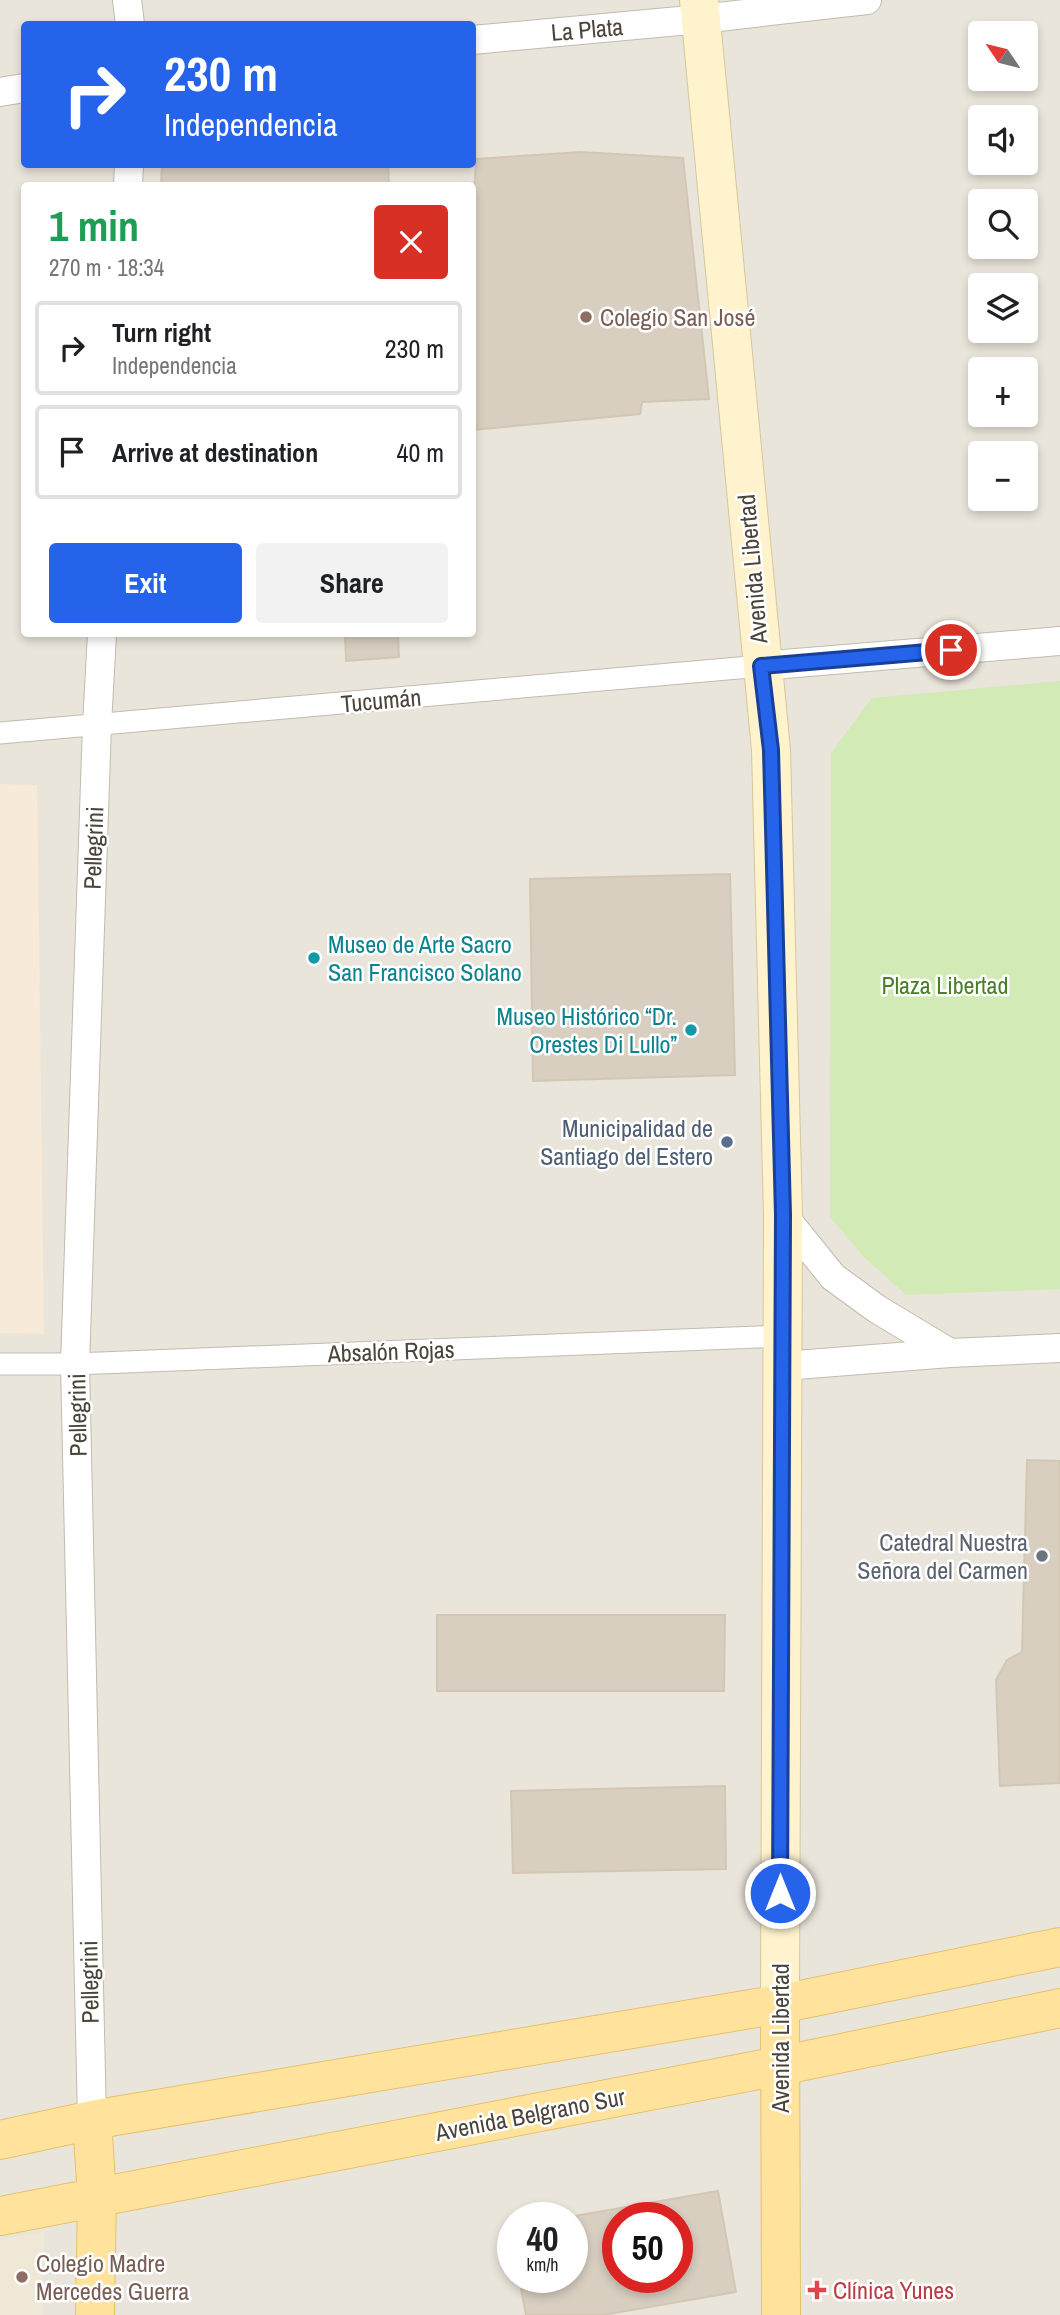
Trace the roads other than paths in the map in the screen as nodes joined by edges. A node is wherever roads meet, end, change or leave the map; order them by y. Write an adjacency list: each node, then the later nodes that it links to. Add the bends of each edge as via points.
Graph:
1 (127, 0): 4 (street)
2 (867, 0): 3 (street, La Plata)
3 (700, 9): 5 (street, La Plata); 10 (main road, Avenida Libertad)
4 (130, 21)
5 (476, 39)
6 (21, 88): 7 (street)
7 (0, 92)
8 (102, 637): 11 (street, Pellegrini)
9 (1060, 641): 10 (street)
10 (761, 666): 11 (street, Tucumán); 13 (main road, Avenida Libertad, via 771,750)
11 (97, 726): 12 (street, Tucumán); 18 (street, Pellegrini)
12 (0, 733)
13 (783, 1215): 15 (main road, Avenida Libertad); 16 (street, via 833,1277)
14 (1060, 1348): 16 (street)
15 (783, 1351): 16 (street); 18 (street, Absalón Rojas); 20 (main road, Avenida Libertad)
16 (950, 1353)
17 (0, 1364): 18 (street, Absalón Rojas)
18 (75, 1364): 23 (street, Pellegrini)
19 (1060, 1947): 20 (main road)
20 (780, 2004): 22 (main road, Avenida Libertad); 23 (main road)
21 (1060, 2008): 22 (main road, Avenida Belgrano Sur)
22 (779, 2066): 25 (main road, Avenida Belgrano Sur); 28 (main road, Avenida Libertad)
23 (92, 2120): 24 (main road); 25 (main road, Pellegrini)
24 (0, 2140)
25 (97, 2197): 26 (main road, Avenida Belgrano Sur); 27 (main road, Pellegrini)
26 (0, 2216)
27 (95, 2315)
28 (781, 2315)

